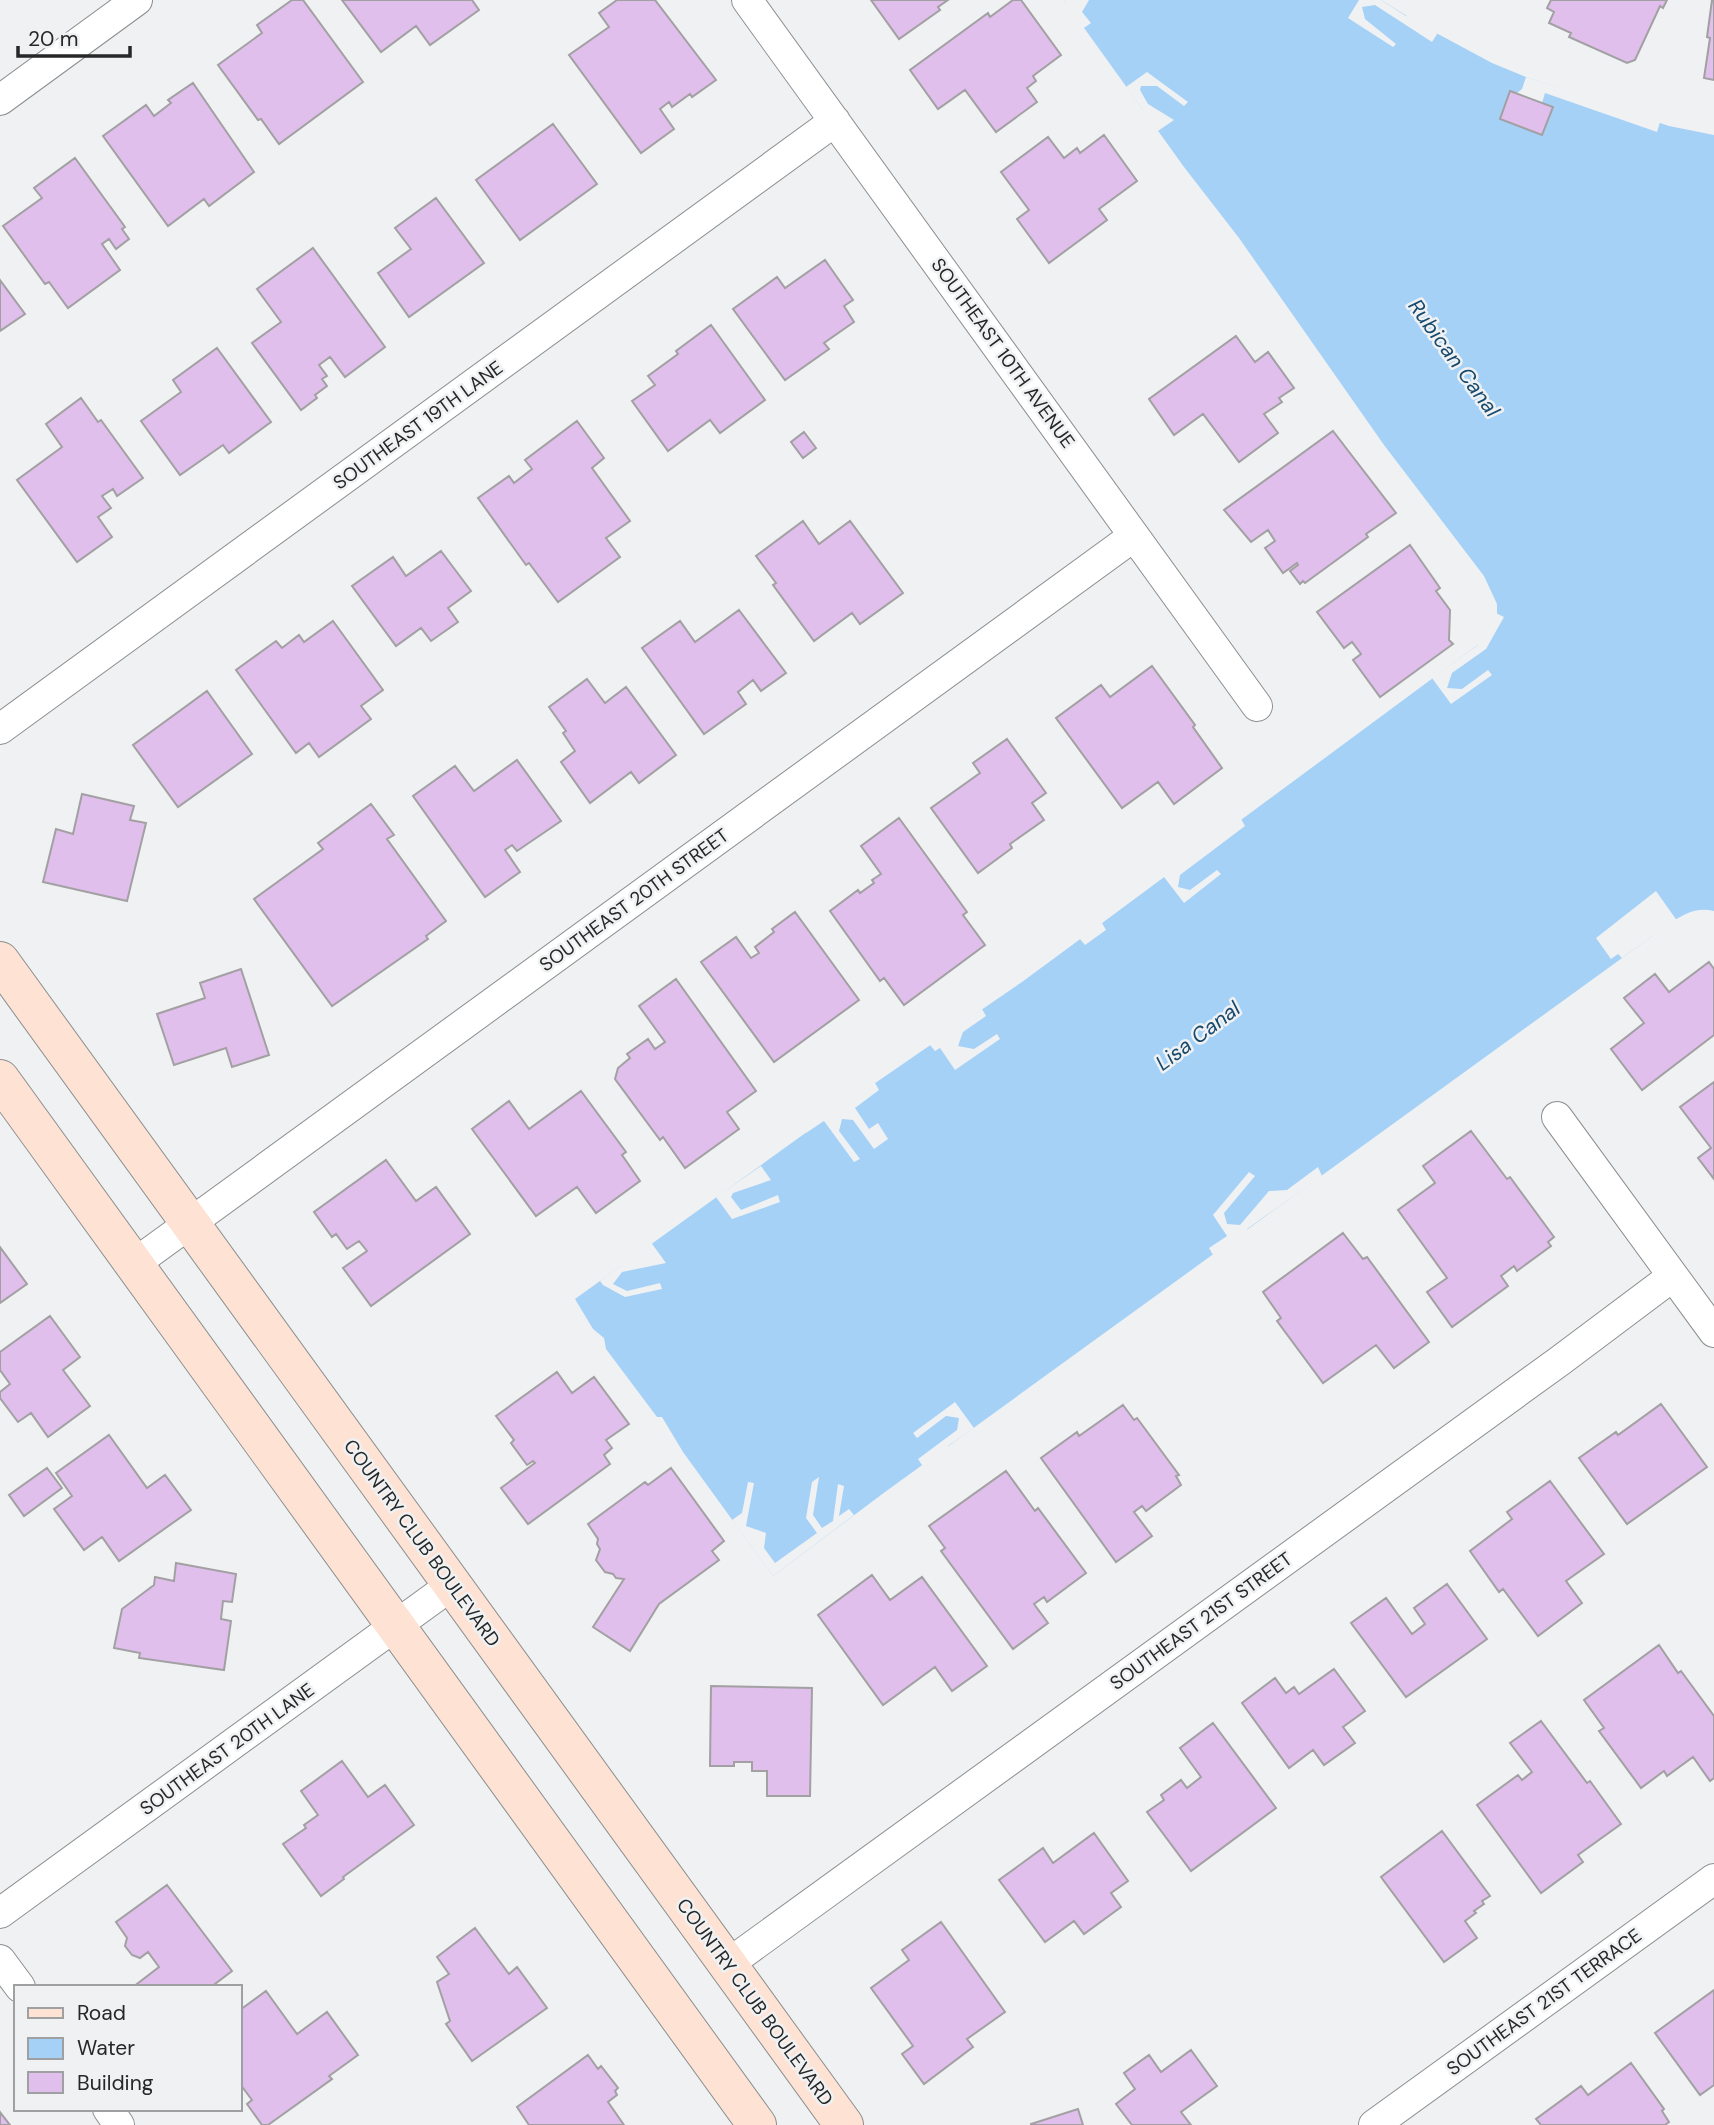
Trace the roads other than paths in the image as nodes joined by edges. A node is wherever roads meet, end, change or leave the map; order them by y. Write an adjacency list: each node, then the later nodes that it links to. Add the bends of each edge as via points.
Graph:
1 (137, 0): 3 (street)
2 (747, 0): 4 (street, SOUTHEAST 10TH AVENUE)
3 (0, 100)
4 (835, 121): 5 (street, SOUTHEAST 10TH AVENUE); 7 (street, SOUTHEAST 19TH LANE)
5 (1134, 536): 6 (street, SOUTHEAST 10TH AVENUE); 11 (street, SOUTHEAST 20TH STREET)
6 (1257, 706)
7 (0, 729)
8 (0, 961): 11 (main road, COUNTRY CLUB BOULEVARD)
9 (0, 1079): 12 (main road)
10 (1557, 1117): 13 (street)
11 (191, 1223): 12 (street, SOUTHEAST 20TH STREET); 15 (main road, COUNTRY CLUB BOULEVARD)
12 (134, 1264): 16 (main road)
13 (1673, 1276): 14 (street); 20 (street, SOUTHEAST 21ST STREET)
14 (1714, 1332)
15 (453, 1584): 16 (street, SOUTHEAST 20TH LANE); 20 (main road, COUNTRY CLUB BOULEVARD)
16 (396, 1626): 18 (street, SOUTHEAST 20TH LANE); 22 (main road)
17 (1714, 1879): 24 (street, SOUTHEAST 21ST TERRACE)
18 (0, 1913)
19 (0, 1960): 21 (street)
20 (728, 1964): 23 (main road, COUNTRY CLUB BOULEVARD)
21 (19, 1985)
22 (757, 2125)
23 (844, 2125)
24 (1374, 2125)

